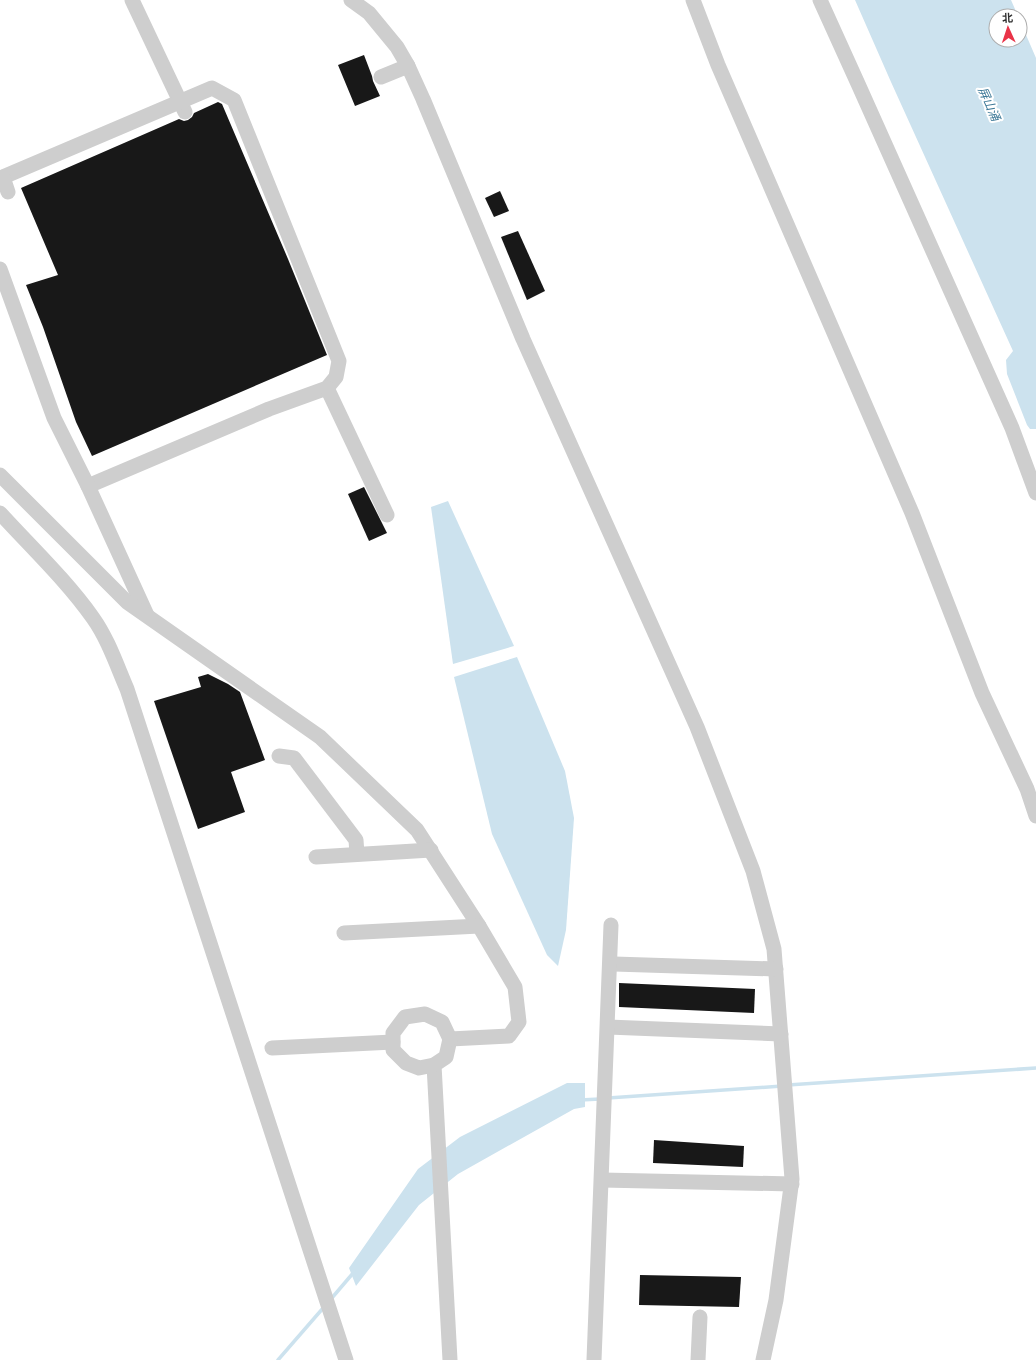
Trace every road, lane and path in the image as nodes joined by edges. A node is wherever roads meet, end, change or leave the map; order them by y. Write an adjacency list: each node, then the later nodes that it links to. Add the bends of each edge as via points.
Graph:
1 (132, 0): 7 (street)
2 (351, 0): 5 (street, via 369,13)
3 (693, 0): 19 (street, via 721,73 912,513 982,693 1027,789)
4 (820, 0): 14 (street, via 1009,420)
5 (408, 66): 6 (street); 27 (street, via 523,339 697,727 753,871 774,949)
6 (381, 77)
7 (183, 106): 8 (street); 11 (street, via 212,88 234,100 339,361 336,377)
8 (1, 177): 9 (street)
9 (8, 192)
10 (0, 269): 13 (street, via 54,418)
11 (327, 388): 13 (street, via 269,409); 16 (street)
12 (0, 475): 17 (street, via 126,602)
13 (88, 486): 17 (street)
14 (1036, 493)
15 (0, 513): 37 (street, via 94,619 117,664)
16 (387, 515)
17 (147, 616): 20 (street, via 320,737 417,830)
18 (279, 756): 21 (street, via 294,758 356,840)
19 (1036, 816)
20 (431, 850): 21 (street); 24 (street)
21 (357, 854): 22 (street)
22 (316, 856)
23 (611, 925): 28 (street)
24 (480, 926): 25 (street); 30 (street, via 515,987 519,1022 509,1036)
25 (344, 933)
26 (614, 964): 27 (street)
27 (776, 969): 29 (street)
28 (608, 1027): 29 (street); 34 (street)
29 (781, 1034): 35 (street)
30 (450, 1039): 31 (street, via 442,1022 425,1014 405,1017 393,1033); 33 (street, via 446,1057)
31 (393, 1042): 32 (street); 33 (street, via 393,1050 406,1063 419,1068)
32 (272, 1048)
33 (434, 1065): 38 (street)
34 (602, 1180): 35 (street); 39 (street)
35 (792, 1184): 41 (street, via 776,1300)
36 (700, 1317): 40 (street)
37 (346, 1360)
38 (450, 1360)
39 (594, 1360)
40 (698, 1360)
41 (763, 1360)

